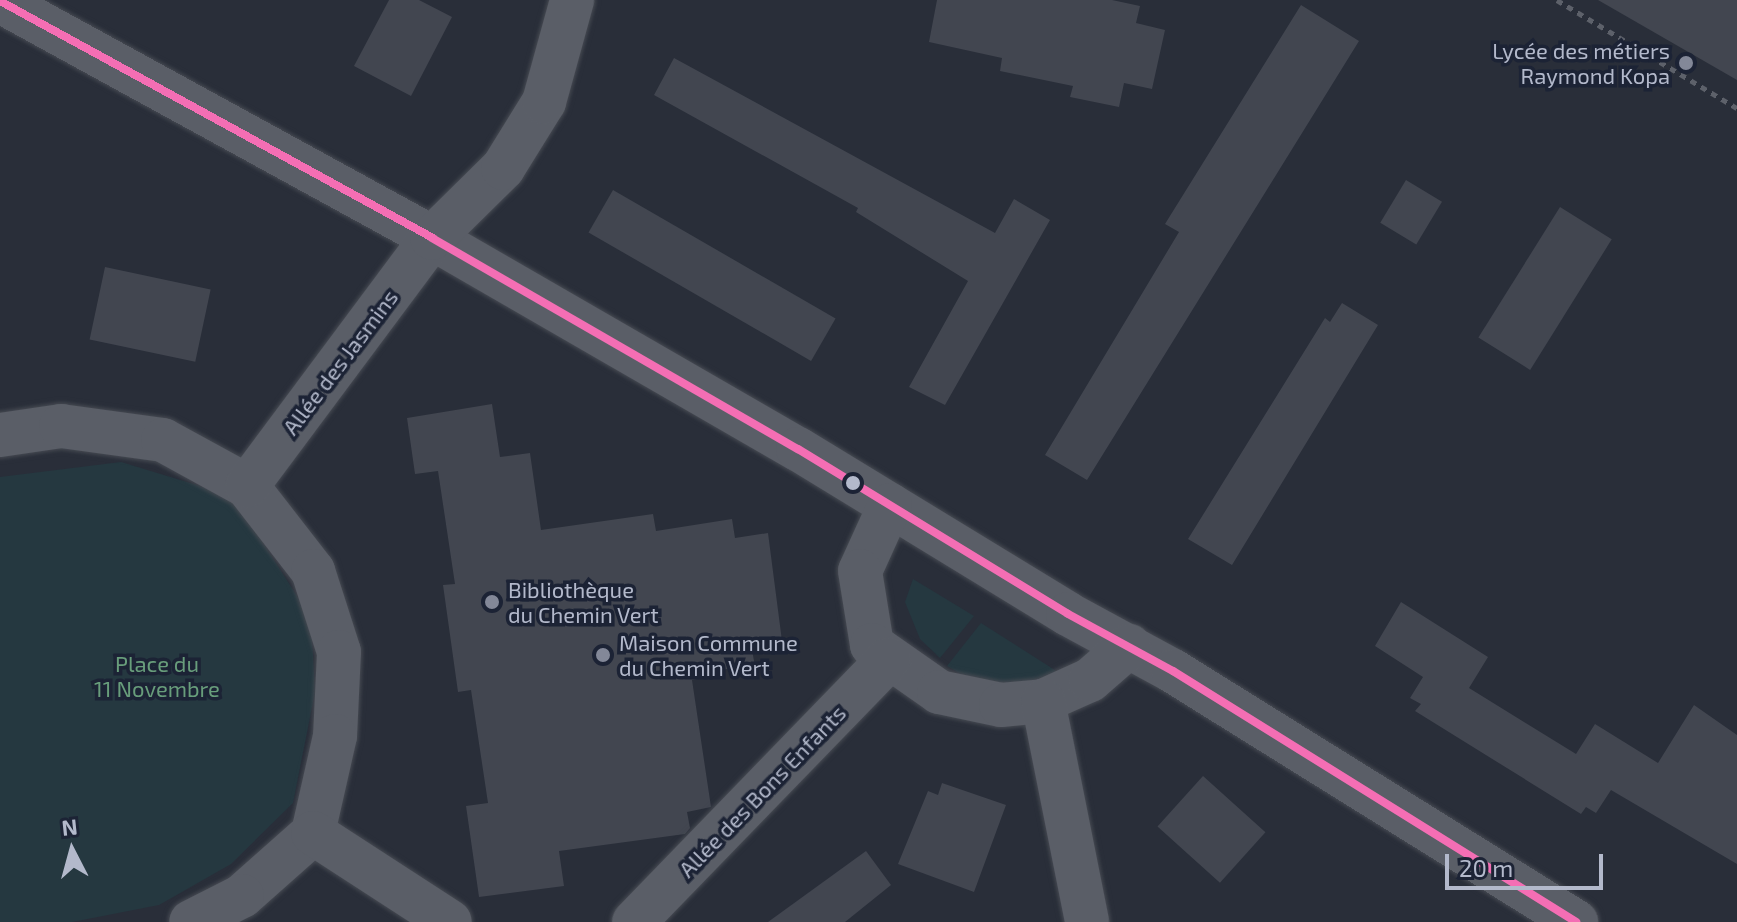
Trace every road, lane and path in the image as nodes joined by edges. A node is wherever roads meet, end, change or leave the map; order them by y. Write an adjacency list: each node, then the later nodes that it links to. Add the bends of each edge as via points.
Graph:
1 (572, 0): 5 (street, Allée des Jasmins, via 544,102 503,168)
2 (1557, 0): 4 (path)
3 (0, 1): 5 (street)
4 (1737, 108)
5 (432, 238): 7 (street, Allée des Jasmins); 8 (street)
6 (0, 435): 7 (street, via 61,426 163,440)
7 (247, 486): 12 (street, via 313,571 339,652 335,736)
8 (890, 505): 9 (street); 10 (street, via 860,571 872,645)
9 (1129, 646): 11 (street, via 1090,680); 17 (street)
10 (889, 659): 11 (street, via 939,692 1001,705); 15 (street, Allée des Bons Enfants)
11 (1043, 701): 16 (street)
12 (313, 833): 13 (street, via 242,896); 14 (street)
13 (191, 922)
14 (450, 922)
15 (634, 922)
16 (1087, 922)
17 (1576, 922)

